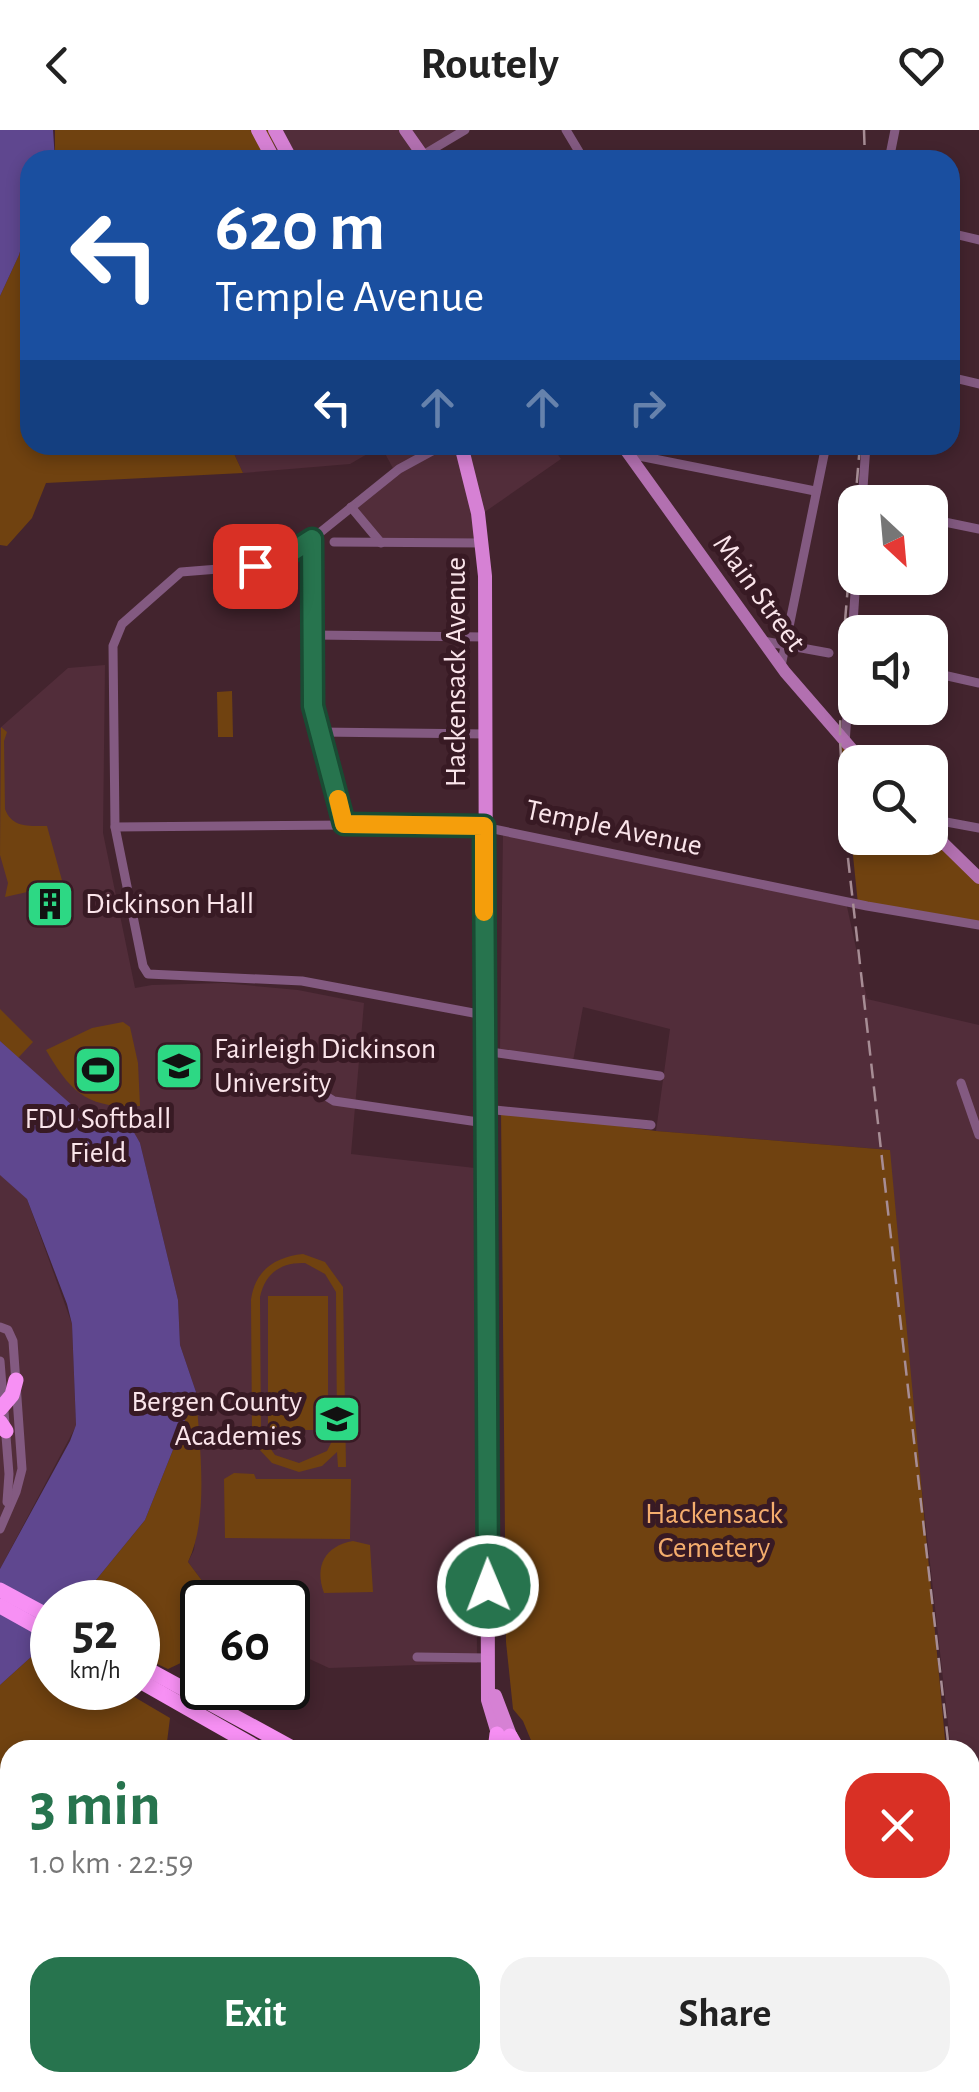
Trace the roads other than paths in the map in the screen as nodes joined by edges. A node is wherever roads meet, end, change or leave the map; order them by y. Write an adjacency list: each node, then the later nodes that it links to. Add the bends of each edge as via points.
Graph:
1 (465, 130): 2 (street)
2 (436, 150)
3 (425, 455): 11 (street)
4 (464, 455): 17 (main road, Hackensack Avenue)
5 (630, 455): 20 (main road, Main Street)
6 (653, 455): 10 (street)
7 (824, 455): 10 (street)
8 (865, 455): 9 (street)
9 (863, 485)
10 (815, 491): 21 (street)
11 (351, 508): 14 (street); 16 (street)
12 (948, 523): 13 (street)
13 (979, 529)
14 (312, 539): 18 (street); 33 (street, via 267,564 181,572 122,624 112,646)
15 (334, 542): 16 (street)
16 (381, 542): 17 (street)
17 (482, 542): 19 (main road, Hackensack Avenue)
18 (312, 635): 19 (street); 27 (street)
19 (486, 637): 28 (main road, Hackensack Avenue)
20 (762, 641): 21 (street); 23 (main road, Main Street)
21 (785, 645): 22 (street); 23 (street)
22 (829, 653)
23 (780, 666): 29 (main road, Main Street)
24 (948, 676): 25 (street)
25 (979, 682)
26 (847, 725): 29 (street)
27 (320, 732): 28 (street); 31 (street)
28 (486, 734): 32 (main road, Hackensack Avenue)
29 (845, 744)
30 (948, 822): 34 (street)
31 (344, 824): 32 (street, Temple Avenue); 33 (street, Temple Avenue)
32 (484, 826): 37 (street, Temple Avenue); 38 (main road, Hackensack Avenue)
33 (115, 827): 38 (street, via 148,974 302,981)
34 (979, 828)
35 (948, 848): 36 (main road)
36 (979, 878)
37 (979, 925)
38 (484, 1015): 39 (main road, Hackensack Avenue)
39 (484, 1052): 40 (street); 43 (main road, Hackensack Avenue)
40 (660, 1076)
41 (962, 1083): 45 (street)
42 (313, 1088): 43 (street, via 334,1101)
43 (485, 1116): 44 (street); 56 (main road, Hackensack Avenue)
44 (651, 1125)
45 (979, 1136)
46 (0, 1327): 48 (street, via 13,1341)
47 (0, 1360): 48 (street)
48 (6, 1382): 49 (highway); 50 (street, via 22,1469)
49 (3, 1417): 50 (street, via 10,1474)
50 (2, 1524)
51 (0, 1590): 53 (highway)
52 (0, 1606): 54 (highway)
53 (30, 1606)
54 (30, 1622)
55 (417, 1658): 56 (street)
56 (488, 1658): 61 (main road, Hackensack Avenue)
57 (160, 1681): 60 (highway)
58 (160, 1684): 59 (highway)
59 (246, 1740)
60 (276, 1740)
61 (505, 1740)

